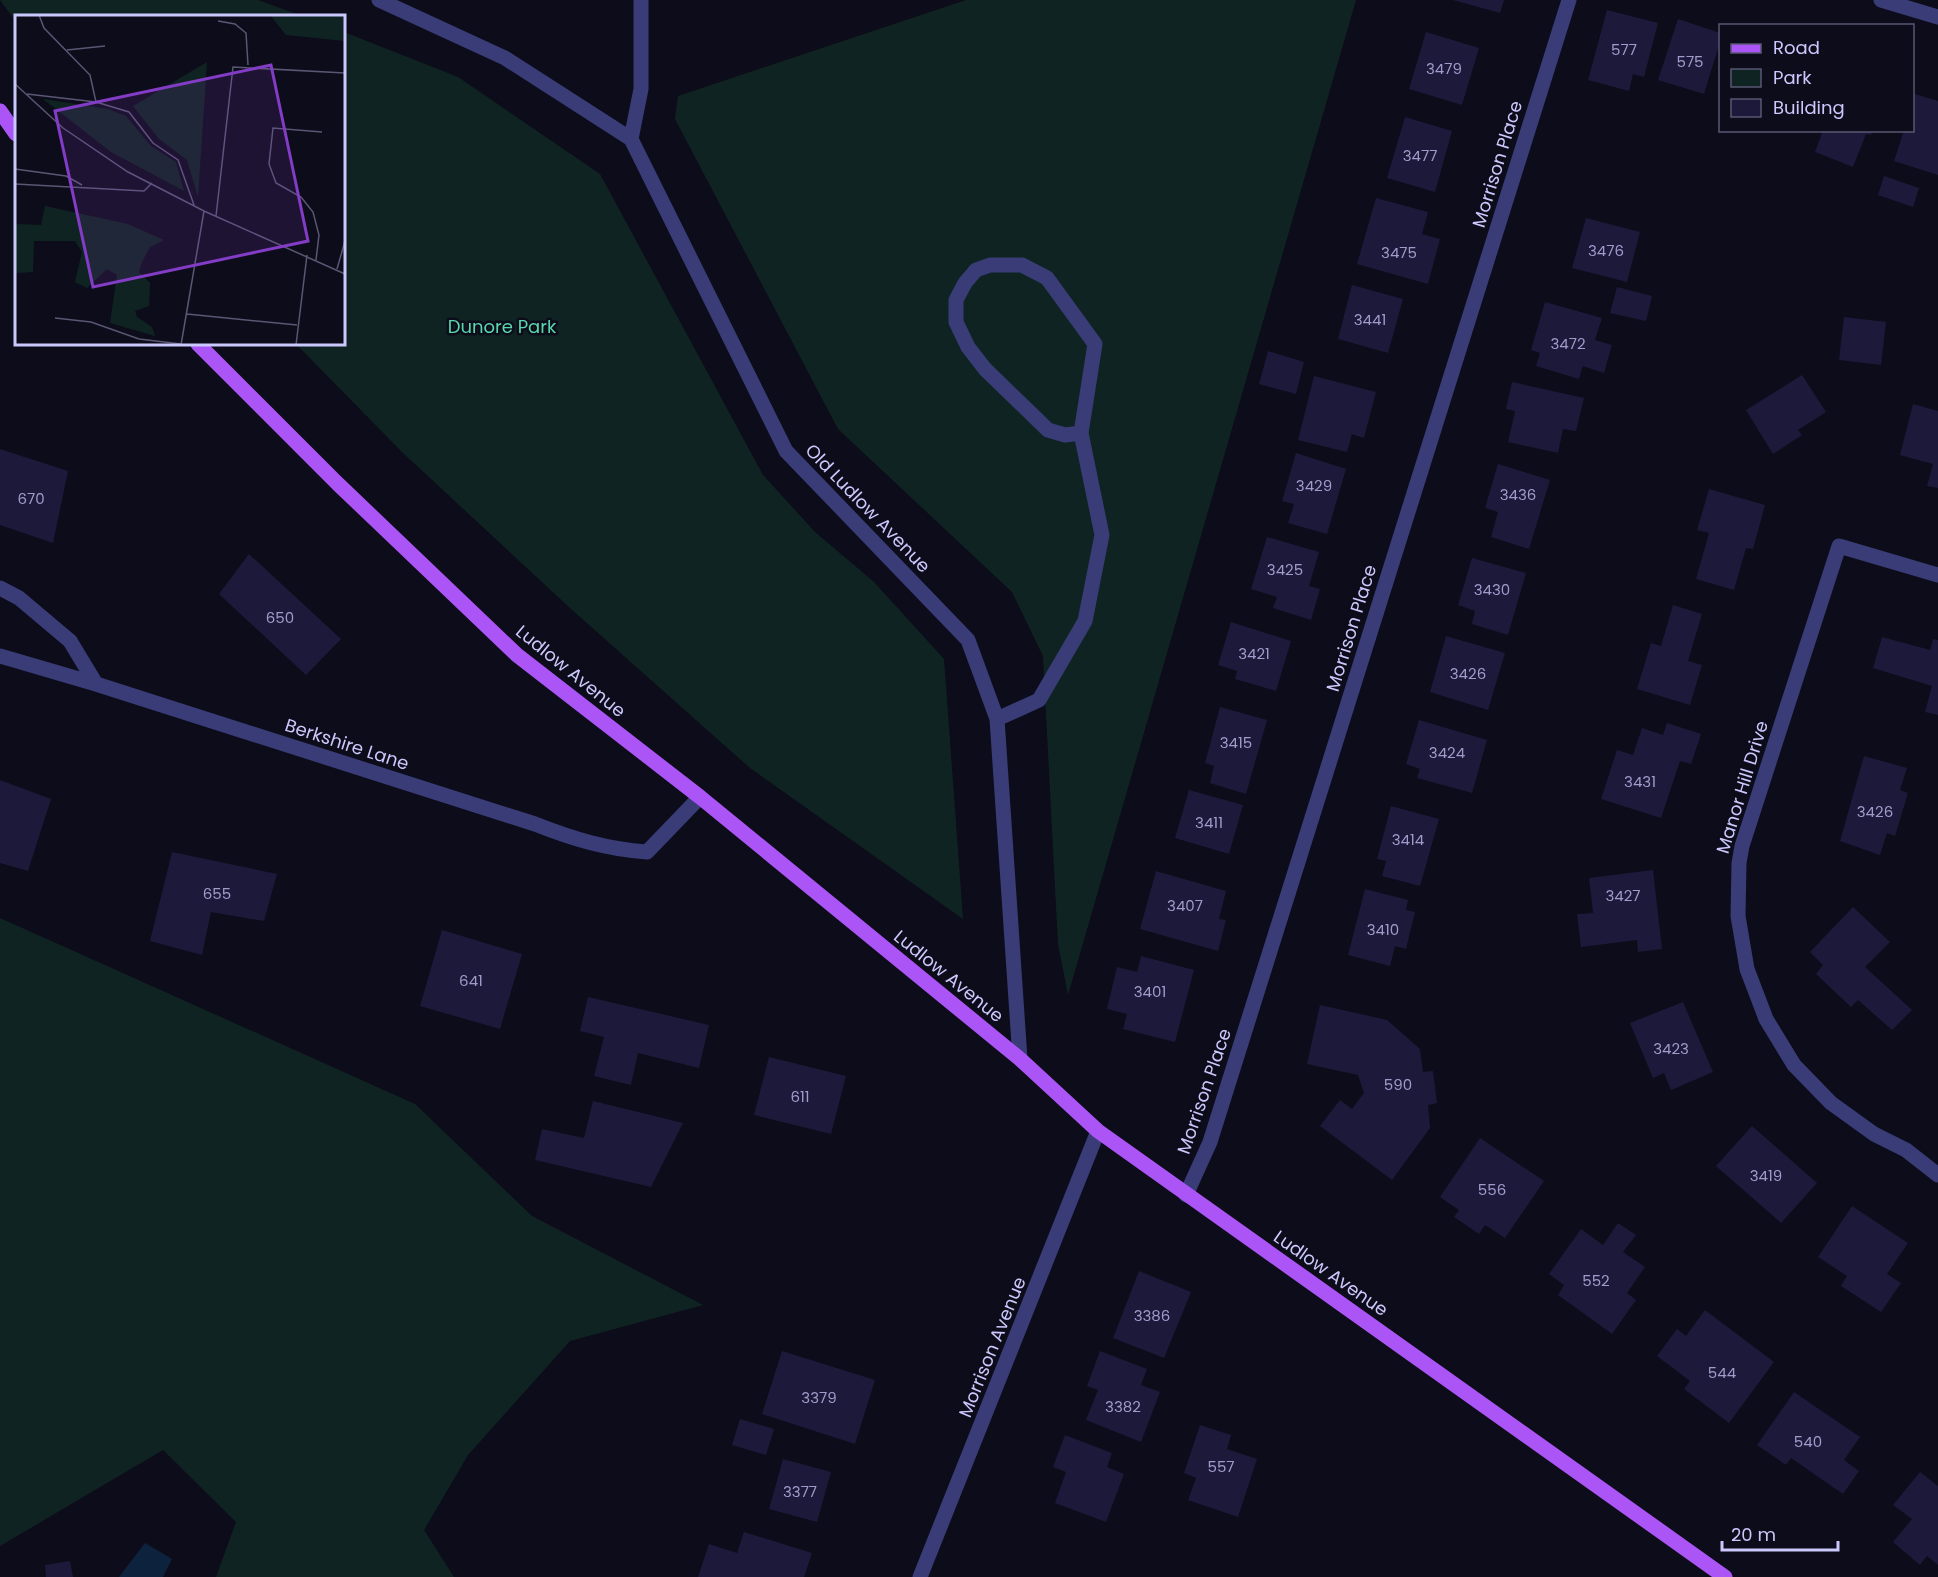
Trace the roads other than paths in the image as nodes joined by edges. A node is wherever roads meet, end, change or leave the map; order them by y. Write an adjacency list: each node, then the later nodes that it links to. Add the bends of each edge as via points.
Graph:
1 (380, 0): 8 (street, via 505,58)
2 (641, 0): 8 (street, via 641,89)
3 (1569, 0): 20 (street, Morrison Place, via 1210,1142)
4 (1881, 0): 5 (street)
5 (1938, 17)
6 (0, 111): 7 (main road)
7 (15, 133)
8 (631, 139): 15 (street, Old Ludlow Avenue, via 786,451 968,640)
9 (199, 345): 16 (main road, Ludlow Avenue, via 517,655)
10 (1081, 434): 10 (street, via 1095,344 1047,278 1022,266 990,265 976,270 956,300 956,322 968,347 985,369 1048,430); 15 (street, via 1102,535 1085,621 1040,700)
11 (1938, 575): 19 (street, Manor Hill Drive, via 1839,546 1742,846 1738,916 1747,969 1766,1019 1794,1065 1831,1103)
12 (0, 588): 14 (street, via 19,598 70,642)
13 (0, 656): 14 (street)
14 (96, 684): 16 (street, Berkshire Lane, via 572,839 618,850 647,852)
15 (997, 720): 17 (street, Old Ludlow Avenue)
16 (700, 797): 17 (main road, Ludlow Avenue)
17 (1020, 1059): 18 (main road, Ludlow Avenue)
18 (1098, 1131): 20 (main road, Ludlow Avenue); 21 (street, Morrison Avenue)
19 (1938, 1175)
20 (1186, 1195): 22 (main road, Ludlow Avenue)
21 (921, 1577)
22 (1725, 1577)

